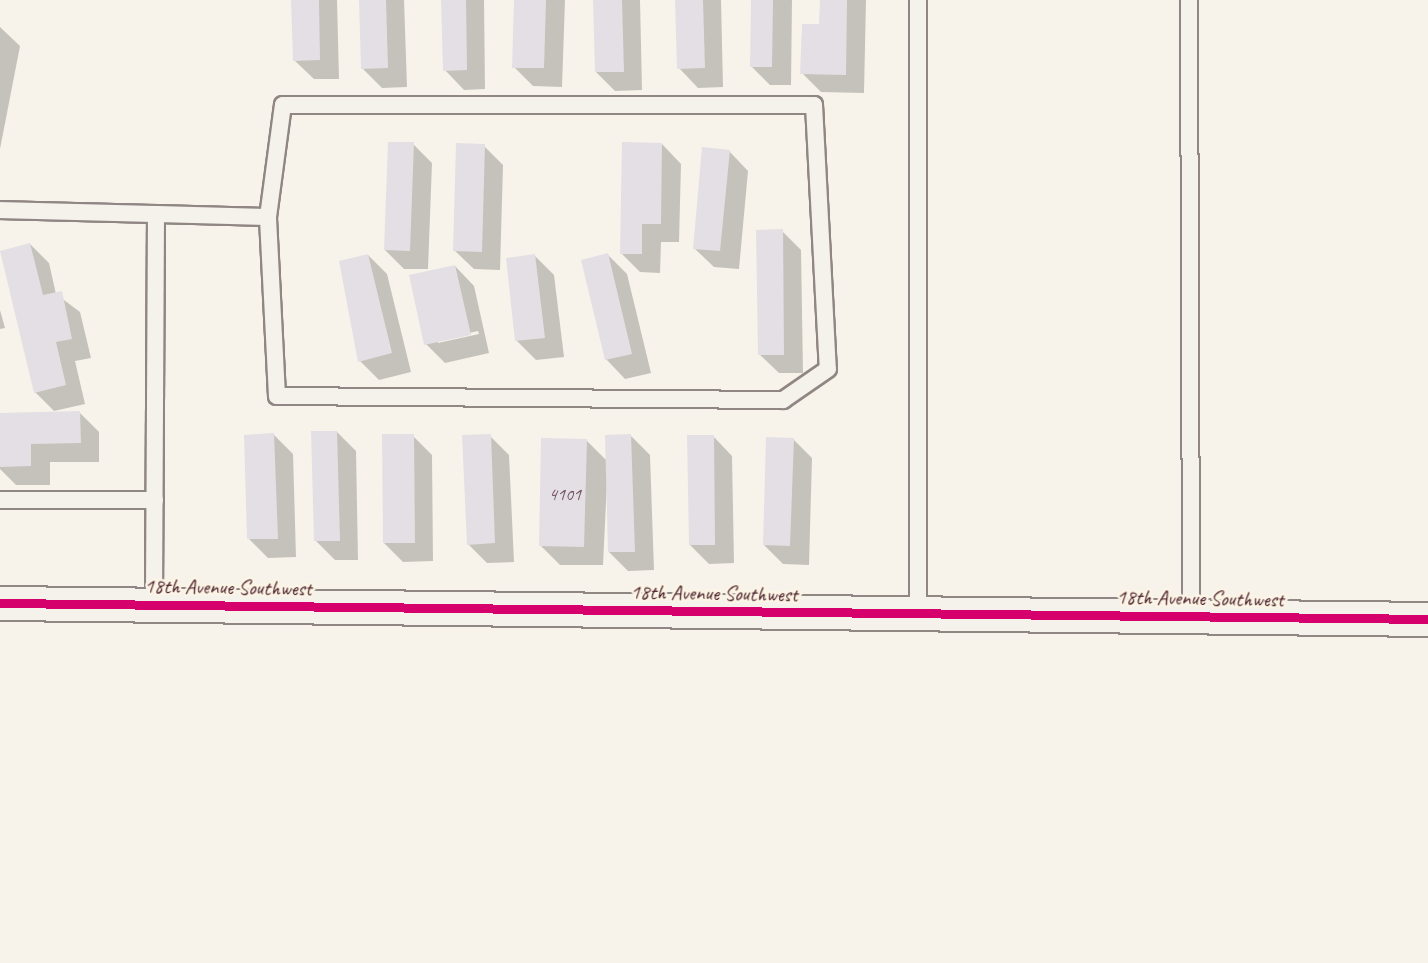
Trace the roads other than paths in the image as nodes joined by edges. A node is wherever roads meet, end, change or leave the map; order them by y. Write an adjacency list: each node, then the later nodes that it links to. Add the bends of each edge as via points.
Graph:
1 (918, 0): 10 (lane)
2 (1189, 0): 11 (lane)
3 (0, 210): 4 (lane)
4 (156, 213): 5 (lane); 7 (lane)
5 (268, 217): 5 (lane, via 277,396 783,400 828,369 814,105 283,105)
6 (0, 500): 7 (lane)
7 (154, 500): 9 (lane)
8 (0, 603): 9 (street, 18th Avenue Southwest)
9 (154, 604): 10 (street, 18th Avenue Southwest)
10 (918, 613): 11 (street, 18th Avenue Southwest)
11 (1191, 616): 12 (street, 18th Avenue Southwest)
12 (1428, 619)

